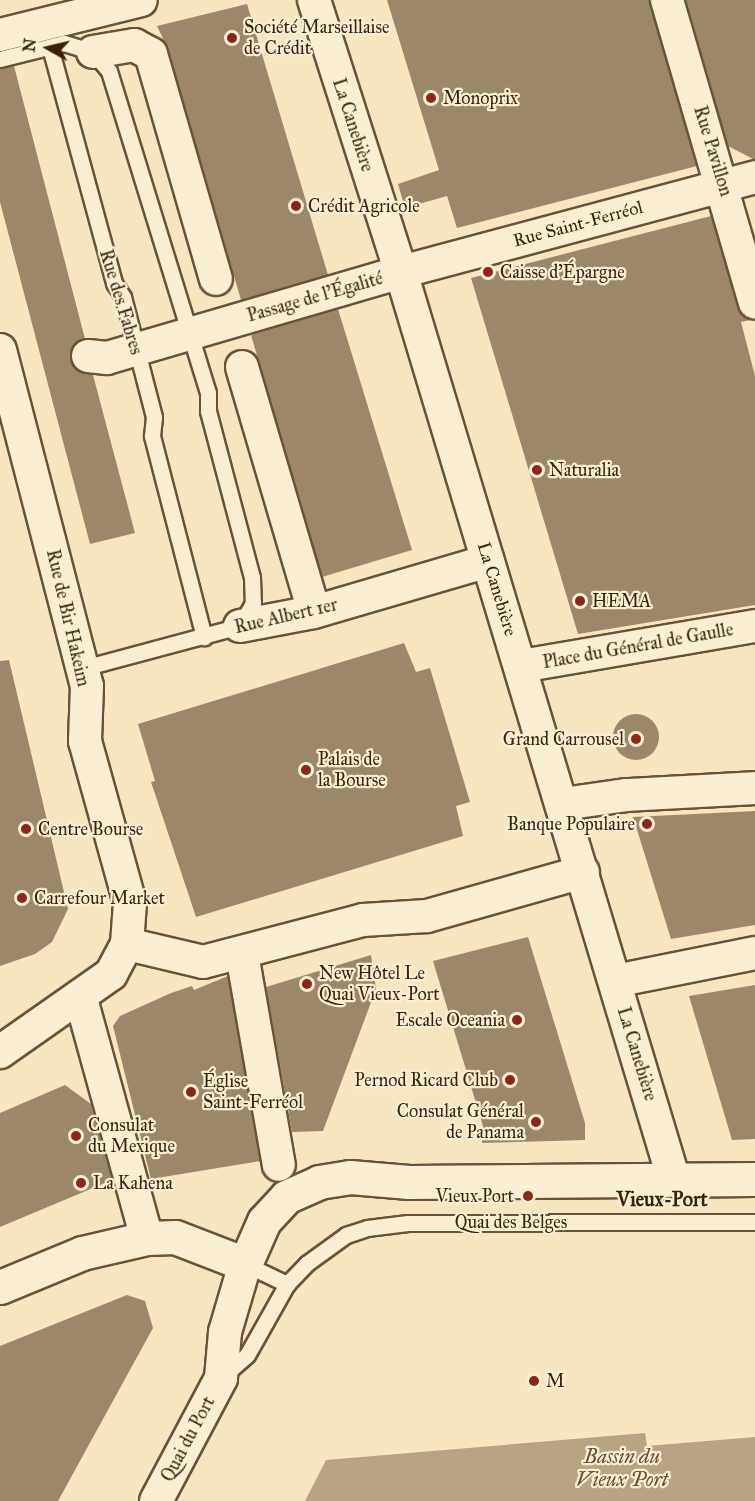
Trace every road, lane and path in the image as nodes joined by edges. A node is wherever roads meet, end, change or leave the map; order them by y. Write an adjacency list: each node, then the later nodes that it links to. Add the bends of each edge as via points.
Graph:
1 (141, 0): 4 (street)
2 (314, 0): 10 (street, La Canebière)
3 (667, 0): 9 (street, Rue Pavillon)
4 (0, 35)
5 (50, 47): 6 (lane, via 64,43); 7 (lane); 14 (lane, Rue des Fabres)
6 (93, 52): 11 (street, via 134,45 150,54); 13 (lane, via 109,71 171,284)
7 (0, 59)
8 (755, 177): 9 (street, Rue Saint-Ferréol)
9 (724, 186): 10 (street, Rue Saint-Ferréol); 12 (street, Rue Pavillon)
10 (401, 272): 13 (street, Passage de l'Égalité); 18 (street, La Canebière)
11 (216, 279)
12 (755, 302)
13 (190, 333): 14 (street, Passage de l'Égalité); 20 (lane, via 252,577 253,603)
14 (136, 349): 16 (street, Passage de l'Égalité, via 107,358); 22 (lane, Rue des Fabres, via 154,417 152,436)
15 (0, 350): 24 (street, Rue de Bir Hakeim)
16 (88, 356)
17 (242, 367): 19 (street)
18 (489, 561): 19 (street, Rue Albert 1er); 23 (street, La Canebière)
19 (314, 612): 20 (street, Rue Albert 1er)
20 (240, 626): 22 (lane, Rue Albert 1er)
21 (755, 626): 23 (street, Place du Général de Gaulle)
22 (204, 637): 24 (lane, Rue Albert 1er)
23 (521, 666): 26 (street, La Canebière)
24 (83, 668): 28 (street, Rue de Bir Hakeim, via 85,741 130,903)
25 (755, 788): 26 (street, via 627,795)
26 (563, 804): 27 (street, La Canebière)
27 (583, 872): 30 (street, via 427,916 363,920); 31 (street, La Canebière)
28 (124, 950): 30 (street, via 203,962); 32 (street, via 111,974)
29 (755, 953): 31 (street)
30 (242, 954): 34 (street)
31 (615, 981): 36 (street, La Canebière)
32 (81, 999): 33 (street); 38 (street)
33 (0, 1052)
34 (279, 1165)
35 (755, 1179): 36 (main road)
36 (674, 1180): 39 (main road, via 394,1182 300,1211)
37 (755, 1222): 40 (lane, Quai des Belges, via 408,1223 367,1228 327,1246)
38 (147, 1238): 39 (main road, via 175,1237); 41 (main road, via 82,1253)
39 (245, 1264): 40 (lane); 42 (street, Quai du Port, via 225,1332)
40 (287, 1284): 42 (lane, Quai du Port, via 247,1355)
41 (0, 1287)
42 (221, 1378): 43 (street, Quai du Port)
43 (156, 1501)

